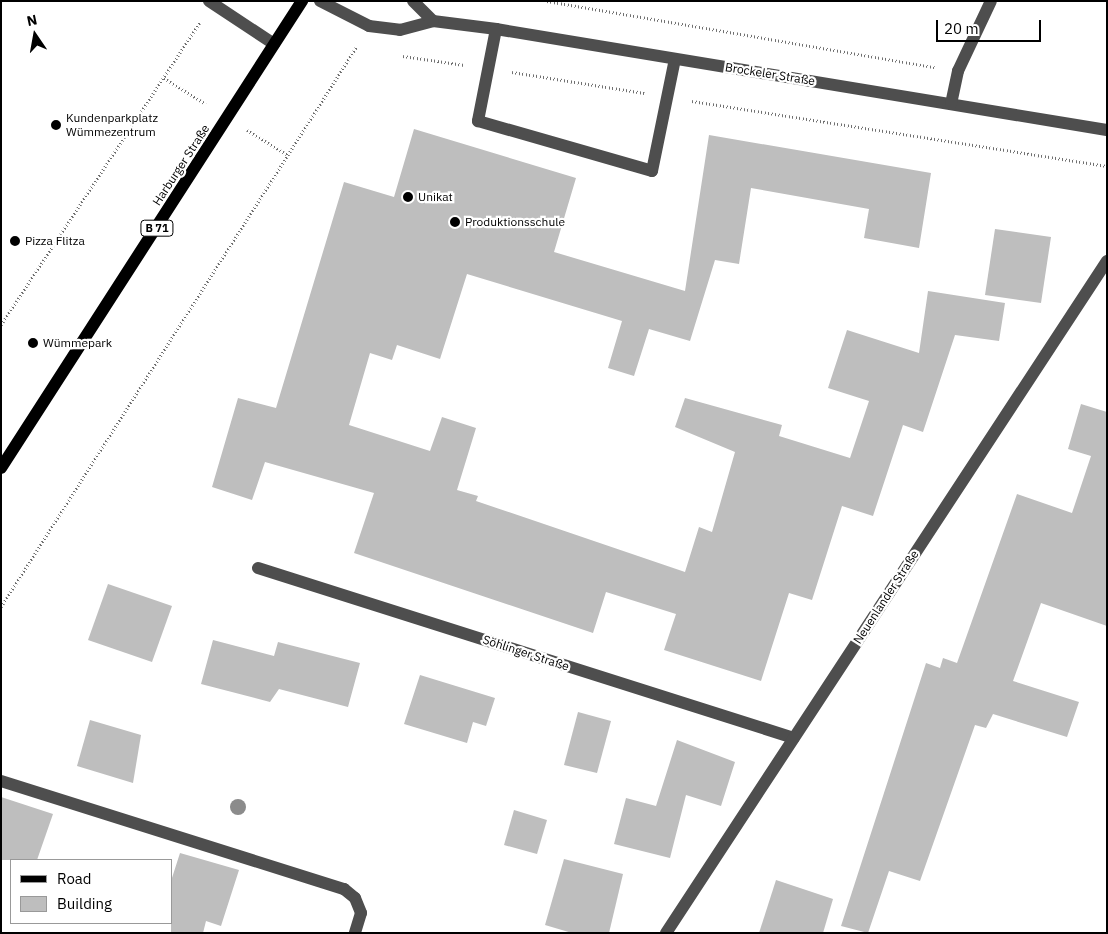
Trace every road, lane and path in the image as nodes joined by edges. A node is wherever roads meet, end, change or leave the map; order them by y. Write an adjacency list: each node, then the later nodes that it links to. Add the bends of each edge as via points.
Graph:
1 (209, 1): 10 (street)
2 (302, 1): 10 (main road, Harburger Straße / B 71)
3 (320, 1): 7 (street, Brockeler Straße, via 369,26 400,30)
4 (414, 1): 7 (street)
5 (547, 1): 15 (path)
6 (991, 1): 15 (street)
7 (433, 21): 8 (street, Brockeler Straße)
8 (496, 29): 13 (street, Brockeler Straße); 14 (street)
9 (191, 36): 16 (path)
10 (274, 44): 26 (main road, Harburger Straße / B 71)
11 (365, 50): 22 (path, via 355,48)
12 (393, 54): 14 (path)
13 (675, 59): 17 (street); 19 (street, Brockeler Straße)
14 (488, 68): 17 (path); 17 (street, via 478,121 652,171)
15 (958, 71): 19 (street)
16 (164, 78): 18 (path); 25 (path)
17 (668, 97): 23 (path)
18 (204, 103)
19 (951, 104): 20 (street, Brockeler Straße)
20 (1107, 130)
21 (260, 137): 22 (path)
22 (288, 155): 28 (path)
23 (1107, 166)
24 (1107, 261): 29 (street, Neuenlander Straße)
25 (1, 325)
26 (1, 468)
27 (258, 568): 29 (street, Söhlinger Straße)
28 (1, 607)
29 (794, 738): 32 (street, Neuenlander Straße)
30 (1, 781): 31 (street, via 344,889 355,898 361,912)
31 (355, 933)
32 (666, 933)

